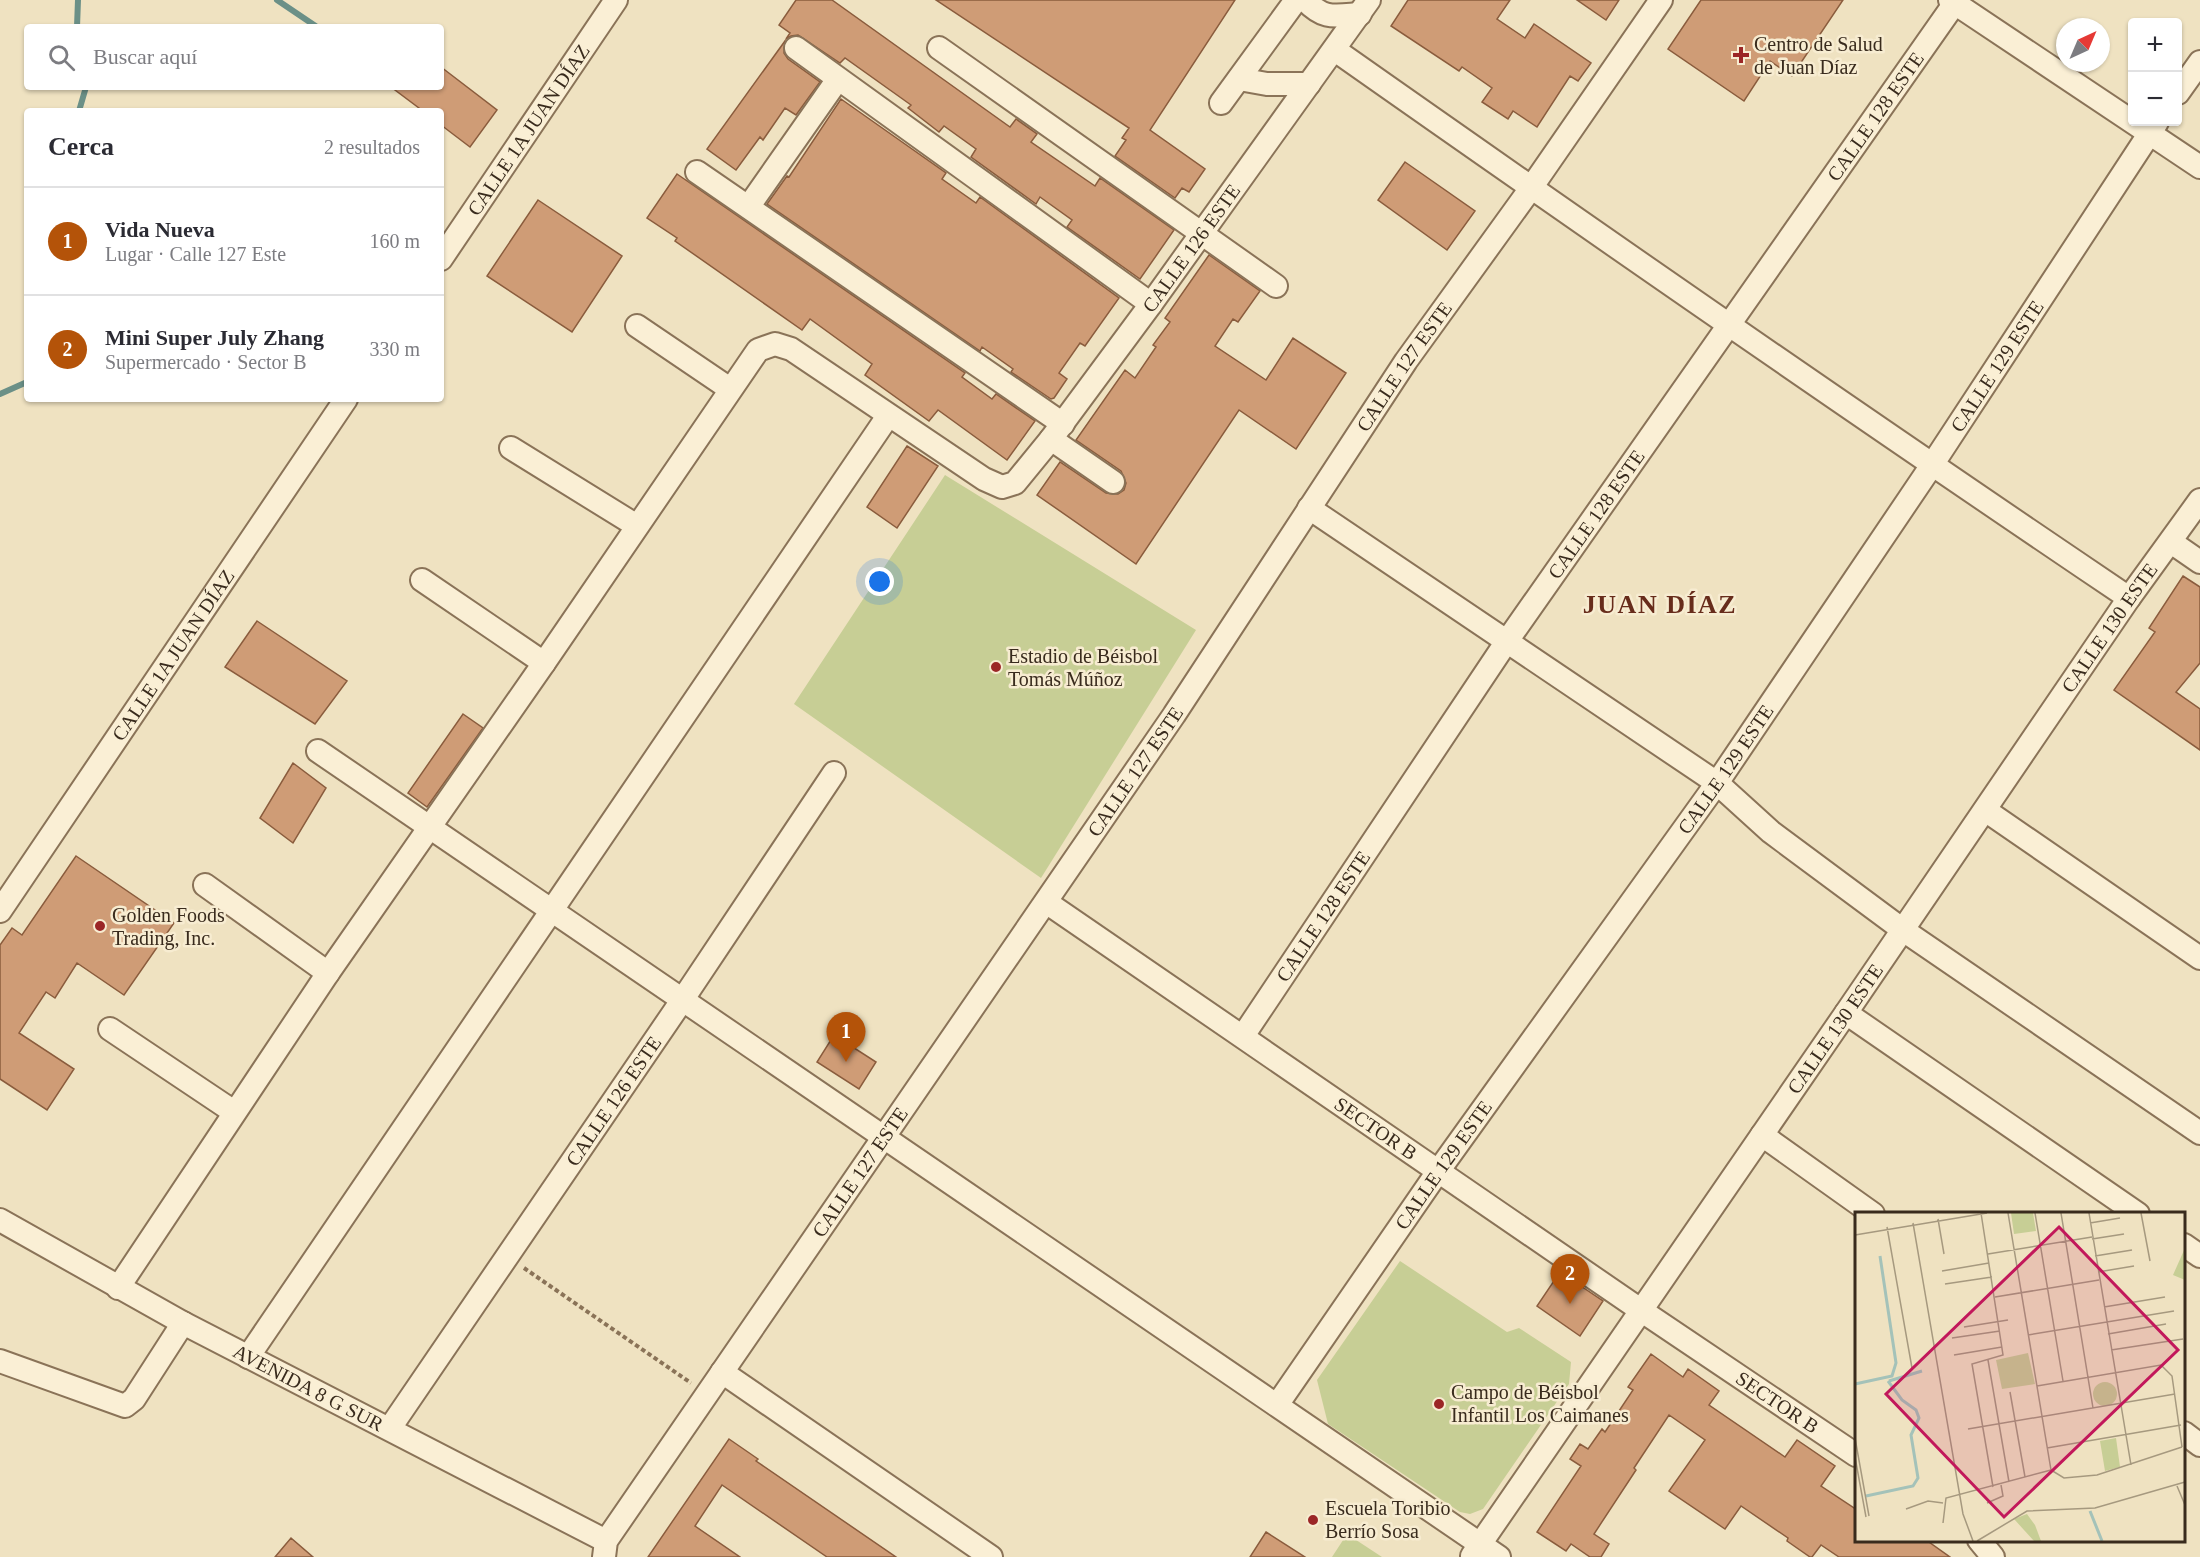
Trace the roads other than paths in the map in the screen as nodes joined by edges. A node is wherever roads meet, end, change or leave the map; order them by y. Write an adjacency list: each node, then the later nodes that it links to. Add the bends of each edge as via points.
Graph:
1 (616, 0): 22 (street, CALLE 1A JUAN DÍAZ)
2 (1296, 0): 12 (street)
3 (1305, 0): 6 (street, via 1318,13 1331,16)
4 (1661, 0): 19 (street, CALLE 127 ESTE)
5 (1954, 1): 16 (street); 25 (street, CALLE 128 ESTE)
6 (1364, 7): 9 (street, CALLE 126 ESTE)
7 (796, 48): 11 (street)
8 (939, 48): 21 (street)
9 (1335, 50): 13 (street, CALLE 126 ESTE); 19 (street)
10 (2200, 62): 14 (street)
11 (838, 79): 20 (street); 24 (street)
12 (1239, 79): 13 (street); 15 (street)
13 (1309, 84): 21 (street, CALLE 126 ESTE)
14 (2182, 87)
15 (1221, 104)
16 (2153, 127): 17 (street); 32 (street, CALLE 129 ESTE)
17 (2200, 167)
18 (697, 172): 20 (street)
19 (1531, 188): 25 (street); 35 (street, CALLE 127 ESTE, via 1406,361)
20 (749, 206): 30 (street)
21 (1202, 233): 23 (street); 24 (street, CALLE 126 ESTE)
22 (444, 255)
23 (1276, 285)
24 (1151, 304): 30 (street, CALLE 126 ESTE)
25 (1730, 324): 32 (street); 41 (street, CALLE 128 ESTE)
26 (637, 326): 27 (street)
27 (730, 389): 29 (street, via 758,350 775,344 791,349); 36 (street)
28 (344, 402): 51 (street, CALLE 1A JUAN DÍAZ)
29 (888, 416): 30 (street, CALLE 126 ESTE, via 1002,487 1015,483); 50 (street)
30 (1057, 432): 33 (street)
31 (511, 448): 36 (street)
32 (1932, 465): 40 (street); 45 (street, CALLE 129 ESTE)
33 (1113, 482)
34 (2200, 500): 37 (street, CALLE 130 ESTE)
35 (1309, 508): 41 (street); 49 (street, CALLE 127 ESTE)
36 (637, 526): 42 (street)
37 (2171, 542): 38 (street); 40 (street, CALLE 130 ESTE)
38 (2200, 562)
39 (422, 580): 42 (street)
40 (2129, 598): 46 (street, CALLE 130 ESTE)
41 (1507, 641): 45 (street); 58 (street, CALLE 128 ESTE)
42 (544, 663): 47 (street)
43 (318, 751): 47 (street)
44 (834, 773): 55 (street, CALLE 126 ESTE)
45 (1717, 783): 52 (street, via 1771,832); 63 (street, CALLE 129 ESTE)
46 (1985, 810): 52 (street, CALLE 130 ESTE); 53 (street)
47 (430, 829): 50 (street); 54 (street)
48 (205, 885): 54 (street)
49 (1046, 902): 58 (street, SECTOR B); 62 (street, CALLE 127 ESTE)
50 (554, 910): 55 (street); 72 (street)
51 (0, 911)
52 (1903, 930): 56 (street, CALLE 130 ESTE); 60 (street)
53 (2200, 958)
54 (328, 973): 59 (street)
55 (683, 999): 62 (street); 76 (street, CALLE 126 ESTE)
56 (1846, 1014): 61 (street, CALLE 130 ESTE); 65 (street)
57 (110, 1029): 59 (street)
58 (1243, 1036): 63 (street, SECTOR B)
59 (234, 1112): 69 (street)
60 (2200, 1132)
61 (1762, 1135): 64 (street); 70 (street, CALLE 130 ESTE)
62 (884, 1138): 74 (street, CALLE 127 ESTE); 75 (street)
63 (1439, 1170): 70 (street, SECTOR B); 75 (street, CALLE 129 ESTE)
64 (1870, 1212)
65 (2135, 1212)
66 (0, 1220): 69 (street, AVENIDA 8 G SUR)
67 (2185, 1246): 68 (street)
68 (2200, 1256)
69 (118, 1288): 71 (street, AVENIDA 8 G SUR)
70 (1642, 1311): 79 (street, SECTOR B); 82 (street, CALLE 130 ESTE)
71 (183, 1323): 72 (street, AVENIDA 8 G SUR); 73 (street, via 134,1399 125,1406)
72 (248, 1357): 76 (street, AVENIDA 8 G SUR)
73 (0, 1361)
74 (722, 1372): 81 (street, CALLE 127 ESTE); 83 (street)
75 (1277, 1405): 82 (street)
76 (390, 1428): 81 (street, AVENIDA 8 G SUR)
77 (2185, 1434): 78 (street)
78 (2200, 1445)
79 (1855, 1454)
80 (1981, 1542): 85 (street)
81 (605, 1549)
82 (1476, 1550): 84 (street)
83 (991, 1557)
84 (1499, 1557)
85 (1993, 1557)

